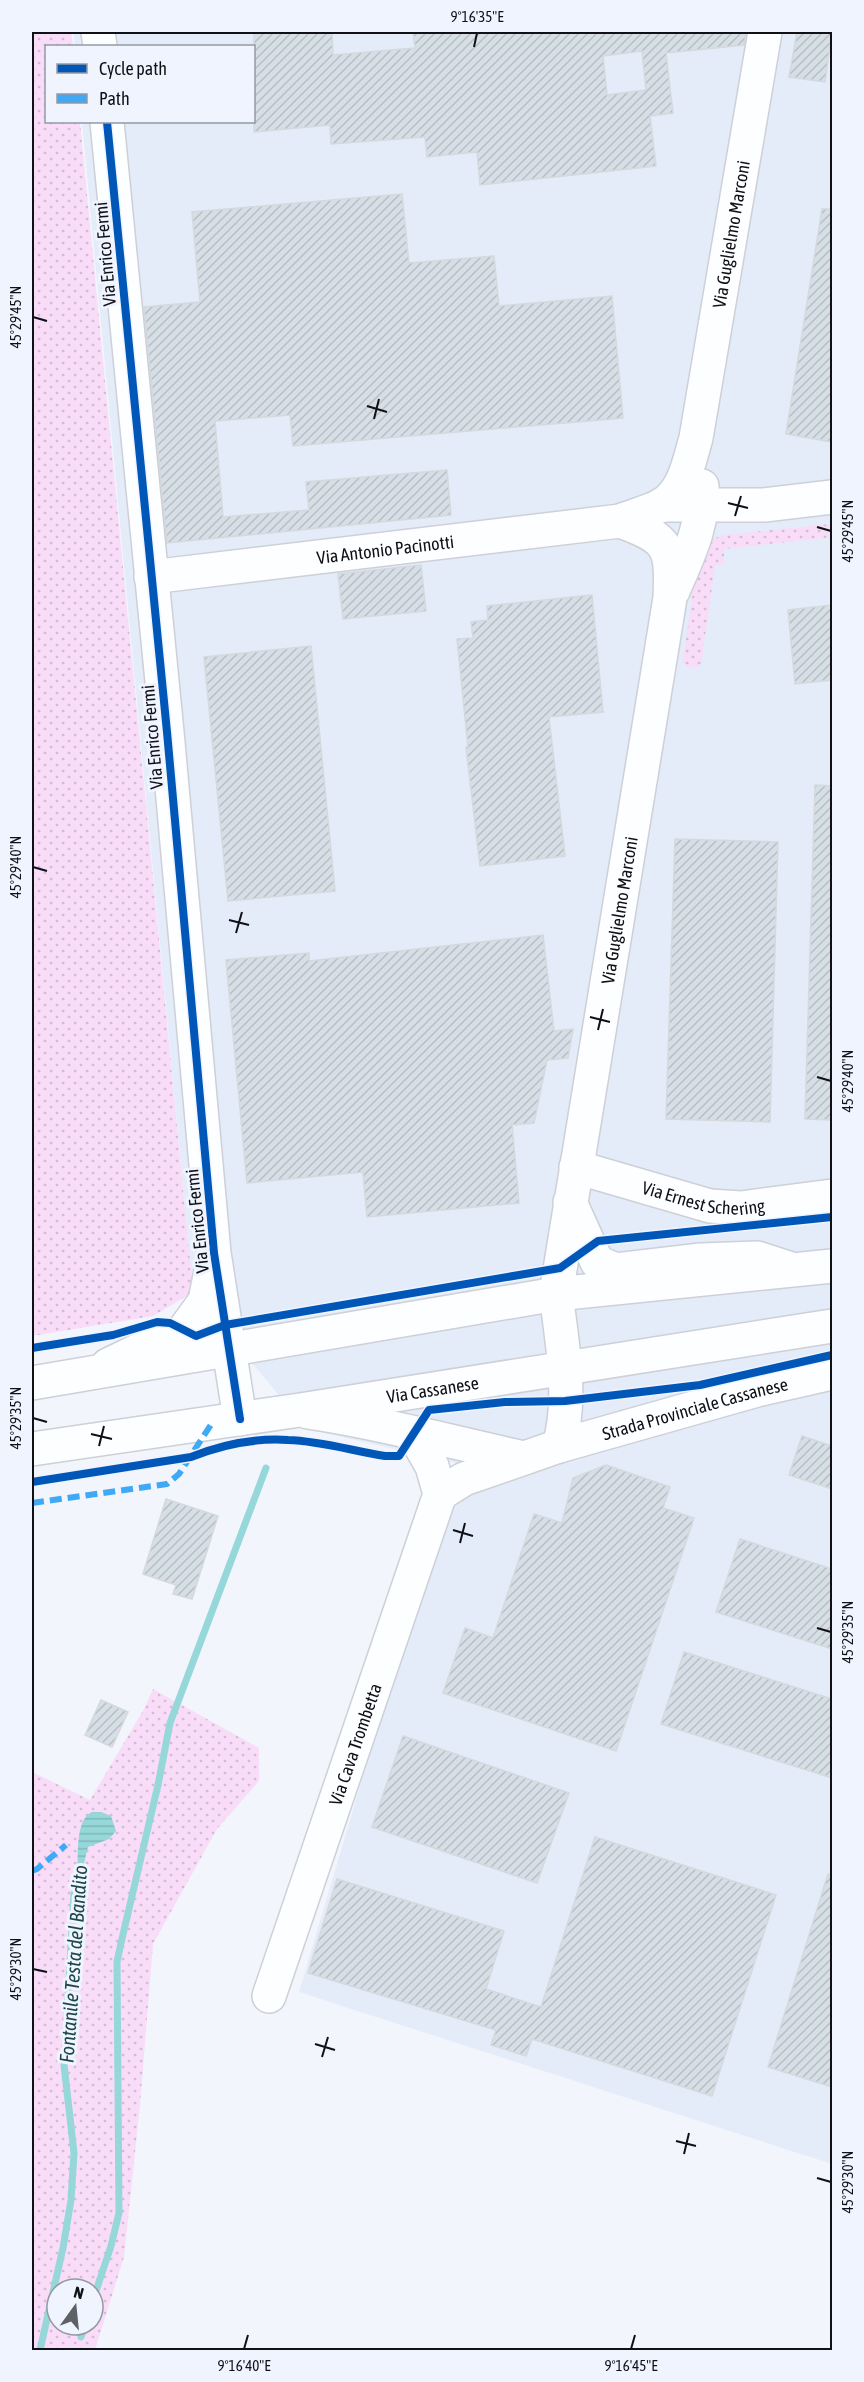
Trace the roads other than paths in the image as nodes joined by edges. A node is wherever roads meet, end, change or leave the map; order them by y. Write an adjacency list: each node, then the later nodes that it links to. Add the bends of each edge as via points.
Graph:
1 (765, 32): 3 (street, Via Guglielmo Marconi)
2 (107, 123): 8 (street, Via Enrico Fermi)
3 (696, 438): 5 (street, Via Guglielmo Marconi, via 685,476); 6 (street, Via Guglielmo Marconi)
4 (832, 497): 6 (street)
5 (661, 506): 6 (street); 7 (street, Via Guglielmo Marconi)
6 (703, 507): 9 (street, Via Guglielmo Marconi)
7 (620, 521): 8 (street, Via Antonio Pacinotti); 9 (street, Via Guglielmo Marconi, via 650,532 662,542 672,563)
8 (151, 577): 13 (street, Via Enrico Fermi)
9 (670, 598): 10 (street, Via Guglielmo Marconi)
10 (576, 1167): 11 (street, Via Ernest Schering, via 710,1206 741,1208); 12 (street, Via Guglielmo Marconi)
11 (832, 1196)
12 (570, 1202): 15 (street, via 597,1262 616,1270 757,1258); 16 (street, Via Guglielmo Marconi)
13 (214, 1252): 18 (street, Via Enrico Fermi); 20 (street, Via Enrico Fermi, via 205,1300 184,1330)
14 (832, 1266): 15 (street)
15 (795, 1270): 16 (street)
16 (556, 1294): 18 (street); 19 (street)
17 (832, 1326): 19 (street, Via Cassanese)
18 (229, 1350): 20 (street); 24 (street, Via Enrico Fermi)
19 (565, 1369): 23 (street, Via Cassanese); 26 (street)
20 (95, 1372): 22 (street)
21 (832, 1373): 26 (street, Strada Provinciale Cassanese)
22 (32, 1383)
23 (300, 1410): 24 (street, Via Cassanese); 25 (street)
24 (240, 1419): 27 (street, Via Cassanese)
25 (412, 1433): 28 (street); 29 (street, via 432,1466)
26 (559, 1446): 28 (street, Strada Provinciale Cassanese)
27 (32, 1449)
28 (526, 1458): 29 (street, via 464,1479)
29 (440, 1494): 30 (street, Via Cava Trombetta)
30 (269, 1996)

